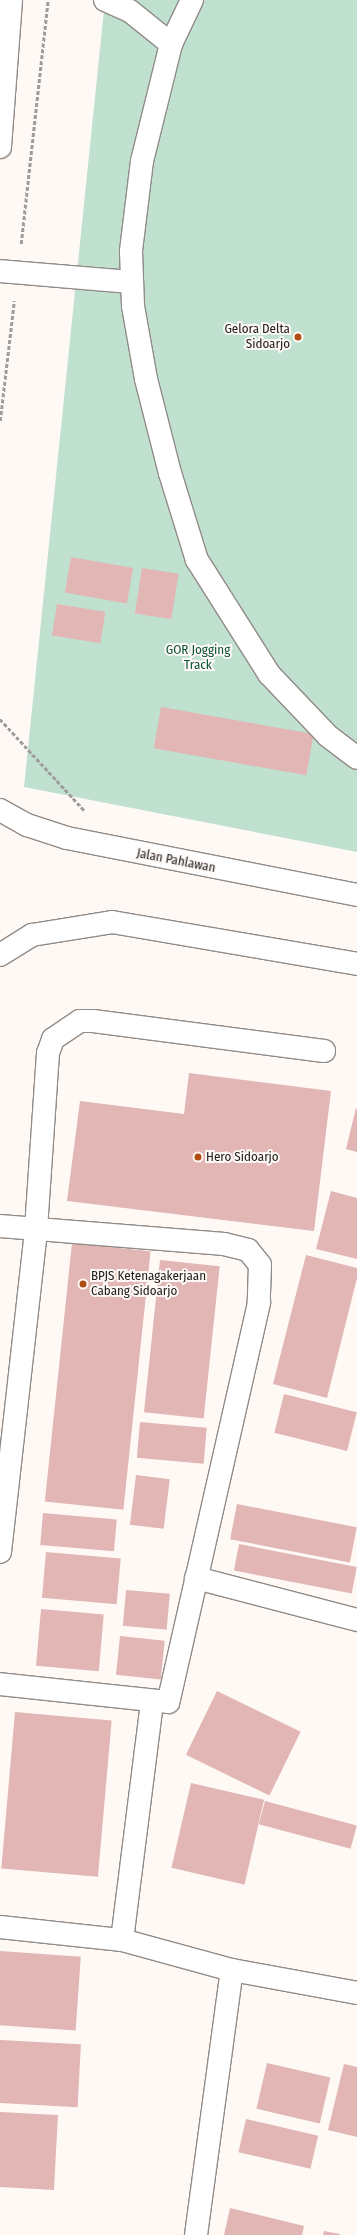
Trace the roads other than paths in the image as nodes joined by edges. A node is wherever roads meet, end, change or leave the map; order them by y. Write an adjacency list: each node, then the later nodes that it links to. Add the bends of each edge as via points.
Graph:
1 (11, 0): 5 (main road)
2 (105, 0): 4 (main road, via 130,11)
3 (192, 0): 4 (main road)
4 (171, 44): 7 (main road, via 142,161 131,251)
5 (0, 147)
6 (9, 272): 7 (main road)
7 (132, 282): 8 (main road, via 133,306 146,378 170,473 197,560 269,674 328,736)
8 (357, 758)
9 (0, 810): 10 (main road, Jalan Pahlawan, via 27,825 68,838)
10 (357, 896)
11 (0, 956): 12 (main road, via 32,936 112,922)
12 (357, 964)
13 (324, 1051): 15 (main road, via 93,1021 80,1021 66,1029 53,1039 48,1053)
14 (0, 1226): 15 (main road)
15 (36, 1228): 16 (main road); 17 (main road, via 224,1244 248,1250 260,1265 259,1303)
16 (0, 1552)
17 (196, 1578): 18 (main road); 20 (main road, via 168,1702)
18 (357, 1620)
19 (0, 1684): 20 (main road)
20 (152, 1701): 22 (main road)
21 (0, 1927): 22 (main road)
22 (122, 1940): 23 (main road)
23 (232, 1970): 24 (main road); 25 (main road)
24 (357, 1994)
25 (196, 2235)

